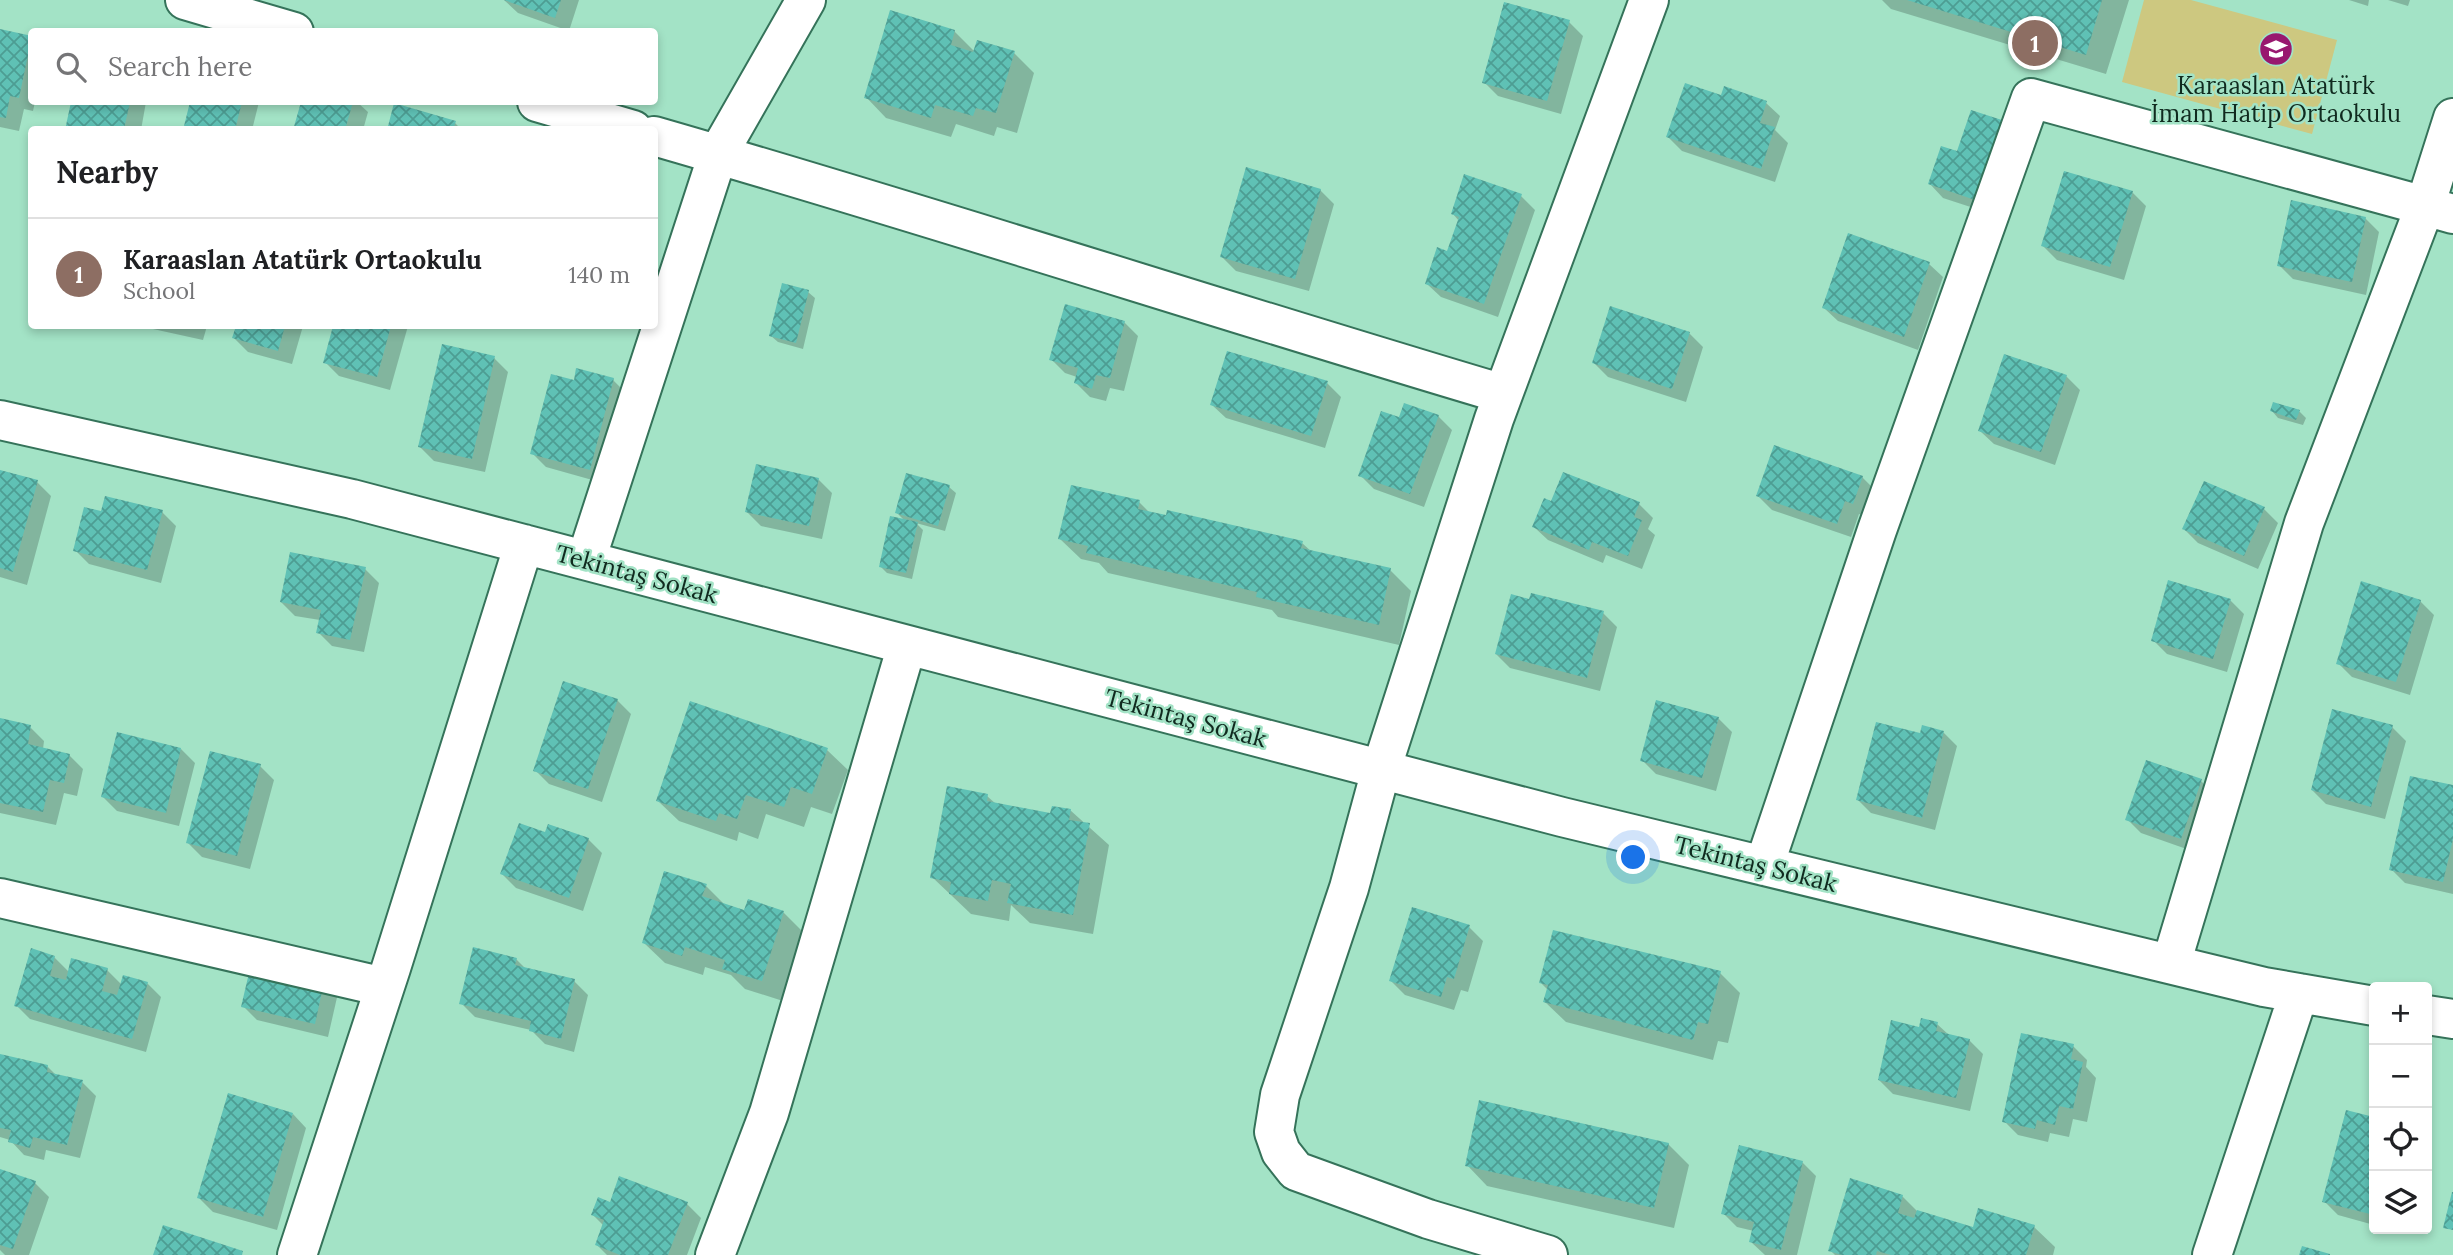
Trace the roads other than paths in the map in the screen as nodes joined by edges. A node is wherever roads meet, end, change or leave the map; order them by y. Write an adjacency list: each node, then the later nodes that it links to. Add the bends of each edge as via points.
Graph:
1 (186, 0): 4 (street)
2 (806, 0): 9 (street)
3 (1649, 0): 11 (street)
4 (280, 28)
5 (547, 105): 7 (street)
6 (2453, 118): 10 (street)
7 (620, 126)
8 (658, 137): 9 (street)
9 (718, 154): 11 (street); 14 (street)
10 (2439, 210): 17 (street, via 2031,98 1872,543); 19 (street, via 2304,523)
11 (1503, 394): 16 (street)
12 (0, 419): 13 (street, Tekintaş Sokak, via 352,499)
13 (524, 544): 14 (street, Tekintaş Sokak); 20 (street)
14 (586, 560): 15 (street, Tekintaş Sokak)
15 (906, 645): 16 (street, Tekintaş Sokak); 26 (street, via 769,1113)
16 (1381, 769): 17 (street, Tekintaş Sokak); 27 (street, via 1349,888 1280,1095 1274,1132 1281,1152 1296,1171 1428,1219)
17 (1764, 866): 19 (street, Tekintaş Sokak)
18 (0, 898): 20 (street)
19 (2171, 964): 21 (street, Tekintaş Sokak)
20 (384, 987): 25 (street)
21 (2299, 993): 22 (street, Tekintaş Sokak); 28 (street)
22 (2369, 1005)
23 (2432, 1016): 24 (street)
24 (2453, 1019)
25 (297, 1255)
26 (715, 1255)
27 (1548, 1255)
28 (2213, 1255)

